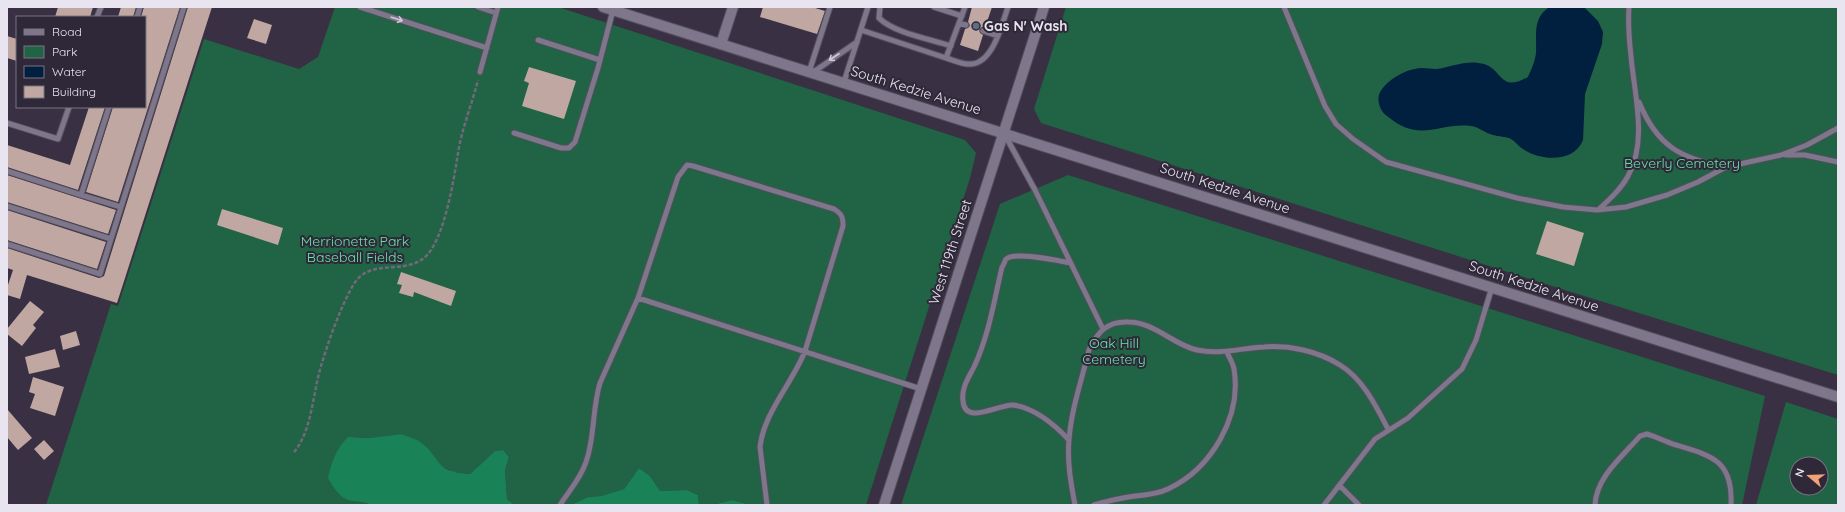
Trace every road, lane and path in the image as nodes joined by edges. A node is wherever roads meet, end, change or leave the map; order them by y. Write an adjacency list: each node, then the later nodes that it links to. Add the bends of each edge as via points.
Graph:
1 (184, 7): 46 (lane)
2 (360, 7): 27 (lane, one-way to 27)
3 (478, 7): 16 (lane)
4 (498, 7): 16 (lane)
5 (733, 7): 25 (main road)
6 (830, 7): 31 (lane)
7 (868, 7): 20 (lane)
8 (880, 7): 26 (lane, via 879,18 884,23)
9 (934, 7): 17 (lane)
10 (965, 7): 17 (lane)
11 (1044, 7): 38 (main road, West 119th Street)
12 (1284, 7): 47 (lane, via 1325,106 1336,124 1370,153 1386,162 1517,198 1563,208)
13 (1629, 7): 33 (lane, via 1631,57)
14 (1006, 8): 22 (lane)
15 (608, 9): 25 (main road, South Kedzie Avenue); 29 (lane)
16 (496, 13): 27 (lane)
17 (962, 16): 18 (lane)
18 (959, 23): 19 (lane); 26 (lane)
19 (966, 25)
20 (861, 30): 24 (lane); 28 (lane)
21 (983, 31): 22 (lane)
22 (998, 36): 28 (lane, via 987,55 979,62 970,64)
23 (538, 40): 29 (lane)
24 (857, 42): 31 (lane, one-way to 31); 32 (lane)
25 (721, 44): 31 (main road, South Kedzie Avenue)
26 (951, 46): 28 (lane)
27 (487, 48): 30 (lane)
28 (946, 58)
29 (600, 60): 39 (lane, via 575,142 569,148 561,148)
30 (480, 72): 60 (path, via 458,152 452,190 431,252 415,265 373,269 360,276 352,287 321,366 304,435)
31 (811, 72): 32 (main road, South Kedzie Avenue)
32 (844, 82): 38 (main road, South Kedzie Avenue)
33 (1637, 98): 42 (lane, via 1647,122 1673,150 1700,162); 47 (lane, via 1634,164 1616,193)
34 (69, 108): 36 (lane, via 58,139)
35 (109, 108): 44 (lane)
36 (7, 123)
37 (1838, 128): 40 (lane, via 1807,145)
38 (1003, 132): 50 (lane); 51 (main road, South Kedzie Avenue); 56 (main road, West 119th Street)
39 (514, 133)
40 (1781, 155): 41 (lane, via 1804,155); 42 (lane)
41 (1838, 162)
42 (1726, 167): 47 (lane, via 1667,195 1626,207)
43 (7, 171): 44 (lane)
44 (81, 194): 46 (lane)
45 (7, 206): 48 (lane)
46 (121, 207): 48 (lane)
47 (1597, 210)
48 (111, 239): 49 (lane, via 100,274)
49 (7, 244)
50 (1071, 263): 53 (lane); 59 (lane, via 1013,255 1006,259 982,349 966,382 962,400 964,407 978,414 1012,405 1029,410 1058,428)
51 (1492, 287): 57 (main road, South Kedzie Avenue); 58 (lane, via 1476,340 1462,369 1408,418)
52 (638, 298): 54 (lane); 54 (lane, via 678,177 688,165 834,209 843,218 843,226); 62 (lane, via 600,383 586,464)
53 (1103, 329): 55 (lane, via 1114,323 1128,322 1161,332 1188,348); 59 (lane, via 1094,339 1090,350)
54 (805, 352): 56 (lane); 63 (lane, via 770,416 761,438)
55 (1227, 352): 58 (lane, via 1284,347 1323,356 1340,365 1360,382); 66 (lane, via 1234,368 1233,405 1220,440 1209,457 1182,482 1167,490)
56 (921, 389): 64 (main road, West 119th Street)
57 (1838, 397)
58 (1388, 430): 61 (lane, via 1375,439 1362,454)
59 (1068, 440): 65 (lane)
60 (294, 452)
61 (1340, 486): 67 (lane); 68 (lane)
62 (560, 505)
63 (767, 505)
64 (884, 505)
65 (1075, 505)
66 (1094, 505)
67 (1324, 505)
68 (1359, 505)
69 (1595, 505): 70 (lane, via 1598,486 1603,478 1640,436 1647,434 1708,454 1715,459 1726,472 1730,482)
70 (1731, 505)

